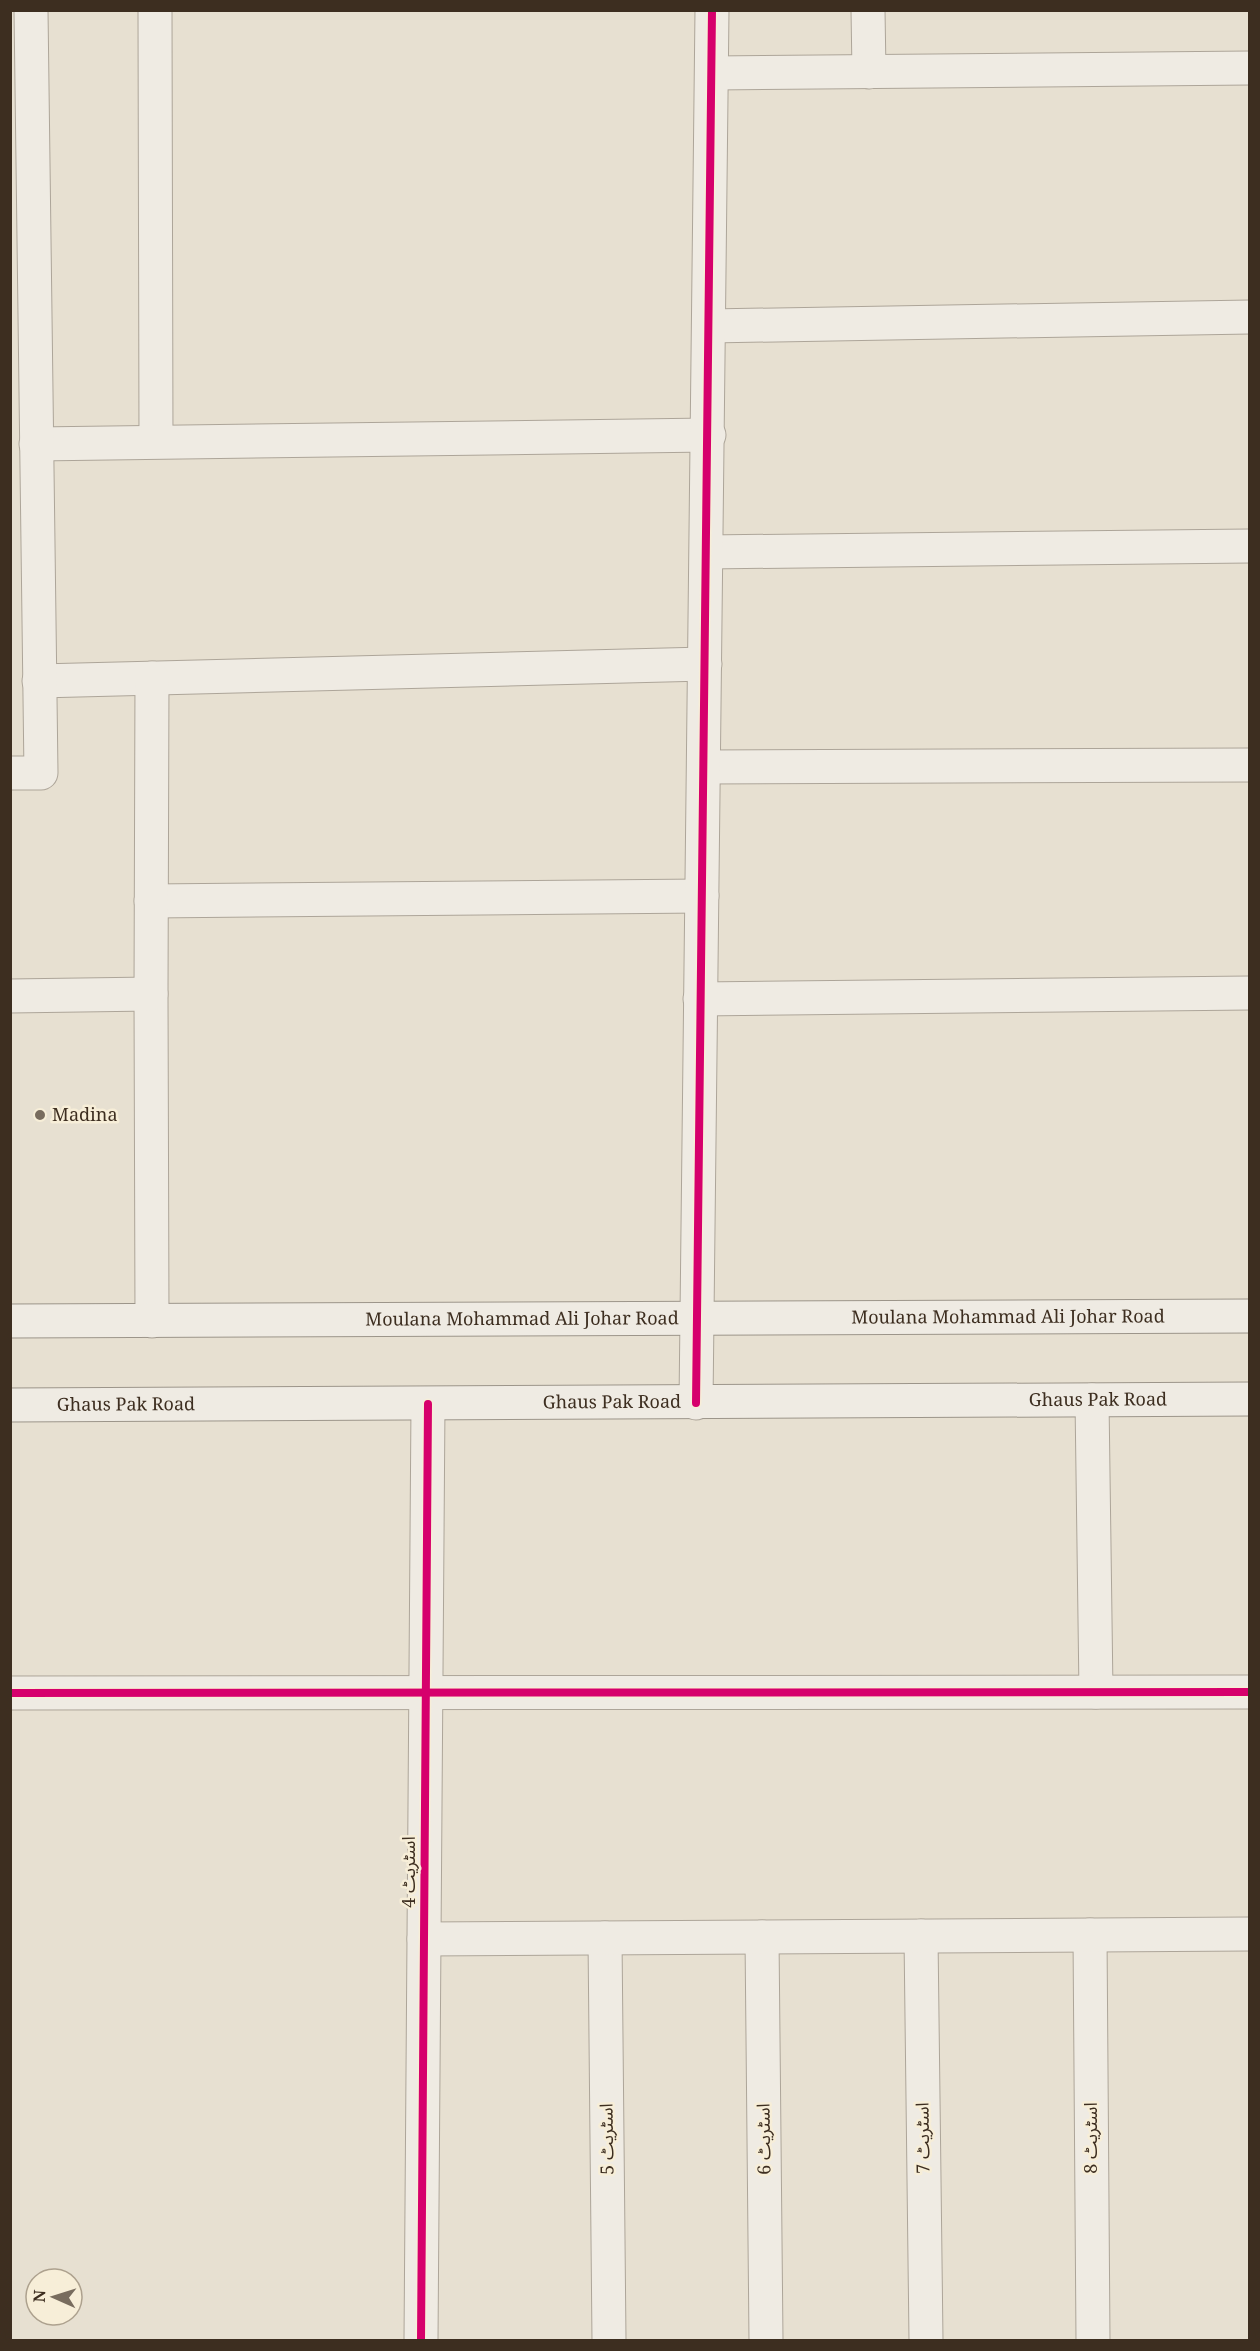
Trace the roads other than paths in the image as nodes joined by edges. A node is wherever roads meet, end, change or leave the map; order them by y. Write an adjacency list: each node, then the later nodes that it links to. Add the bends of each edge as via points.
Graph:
1 (31, 10): 8 (street)
2 (155, 10): 12 (street)
3 (712, 10): 7 (street)
4 (868, 10): 6 (street)
5 (1250, 68): 6 (street)
6 (869, 72): 7 (street)
7 (712, 73): 10 (street)
8 (23, 305): 13 (street)
9 (1250, 317): 10 (street)
10 (710, 326): 11 (street)
11 (709, 435): 12 (street); 16 (street)
12 (156, 441): 13 (street)
13 (36, 444): 14 (street)
14 (24, 531): 19 (street)
15 (1250, 546): 16 (street)
16 (707, 552): 17 (street)
17 (705, 664): 18 (street); 21 (street)
18 (152, 678): 19 (street); 24 (street)
19 (39, 681): 22 (street, via 41,773)
20 (1250, 765): 21 (street)
21 (704, 767): 23 (street)
22 (10, 773)
23 (702, 896): 24 (street); 28 (street)
24 (152, 901): 26 (street)
25 (1250, 993): 28 (street)
26 (152, 994): 27 (street); 32 (street)
27 (10, 996)
28 (700, 999): 30 (street)
29 (1250, 1316): 30 (street, Moulana Mohammad Ali Johar Road)
30 (695, 1319): 32 (street, Moulana Mohammad Ali Johar Road); 35 (street)
31 (10, 1321): 32 (street, Moulana Mohammad Ali Johar Road)
32 (152, 1321)
33 (1250, 1399): 34 (street, Ghaus Pak Road)
34 (1092, 1400): 35 (street, Ghaus Pak Road); 39 (street)
35 (696, 1403): 36 (street, Ghaus Pak Road)
36 (428, 1404): 37 (street, Ghaus Pak Road); 38 (street, اسٹریٹ 4)
37 (10, 1405)
38 (426, 1692): 39 (street); 41 (street); 47 (street, اسٹریٹ 4)
39 (1096, 1692): 40 (street)
40 (1250, 1692)
41 (10, 1693)
42 (1250, 1934): 43 (street)
43 (1090, 1935): 45 (street); 52 (street, اسٹریٹ 8)
44 (762, 1936): 45 (street); 46 (street); 50 (street, اسٹریٹ 6)
45 (921, 1936): 51 (street, اسٹریٹ 7)
46 (605, 1938): 47 (street); 49 (street, اسٹریٹ 5)
47 (424, 1939): 48 (street, اسٹریٹ 4)
48 (421, 2340)
49 (609, 2340)
50 (766, 2340)
51 (926, 2340)
52 (1093, 2340)

